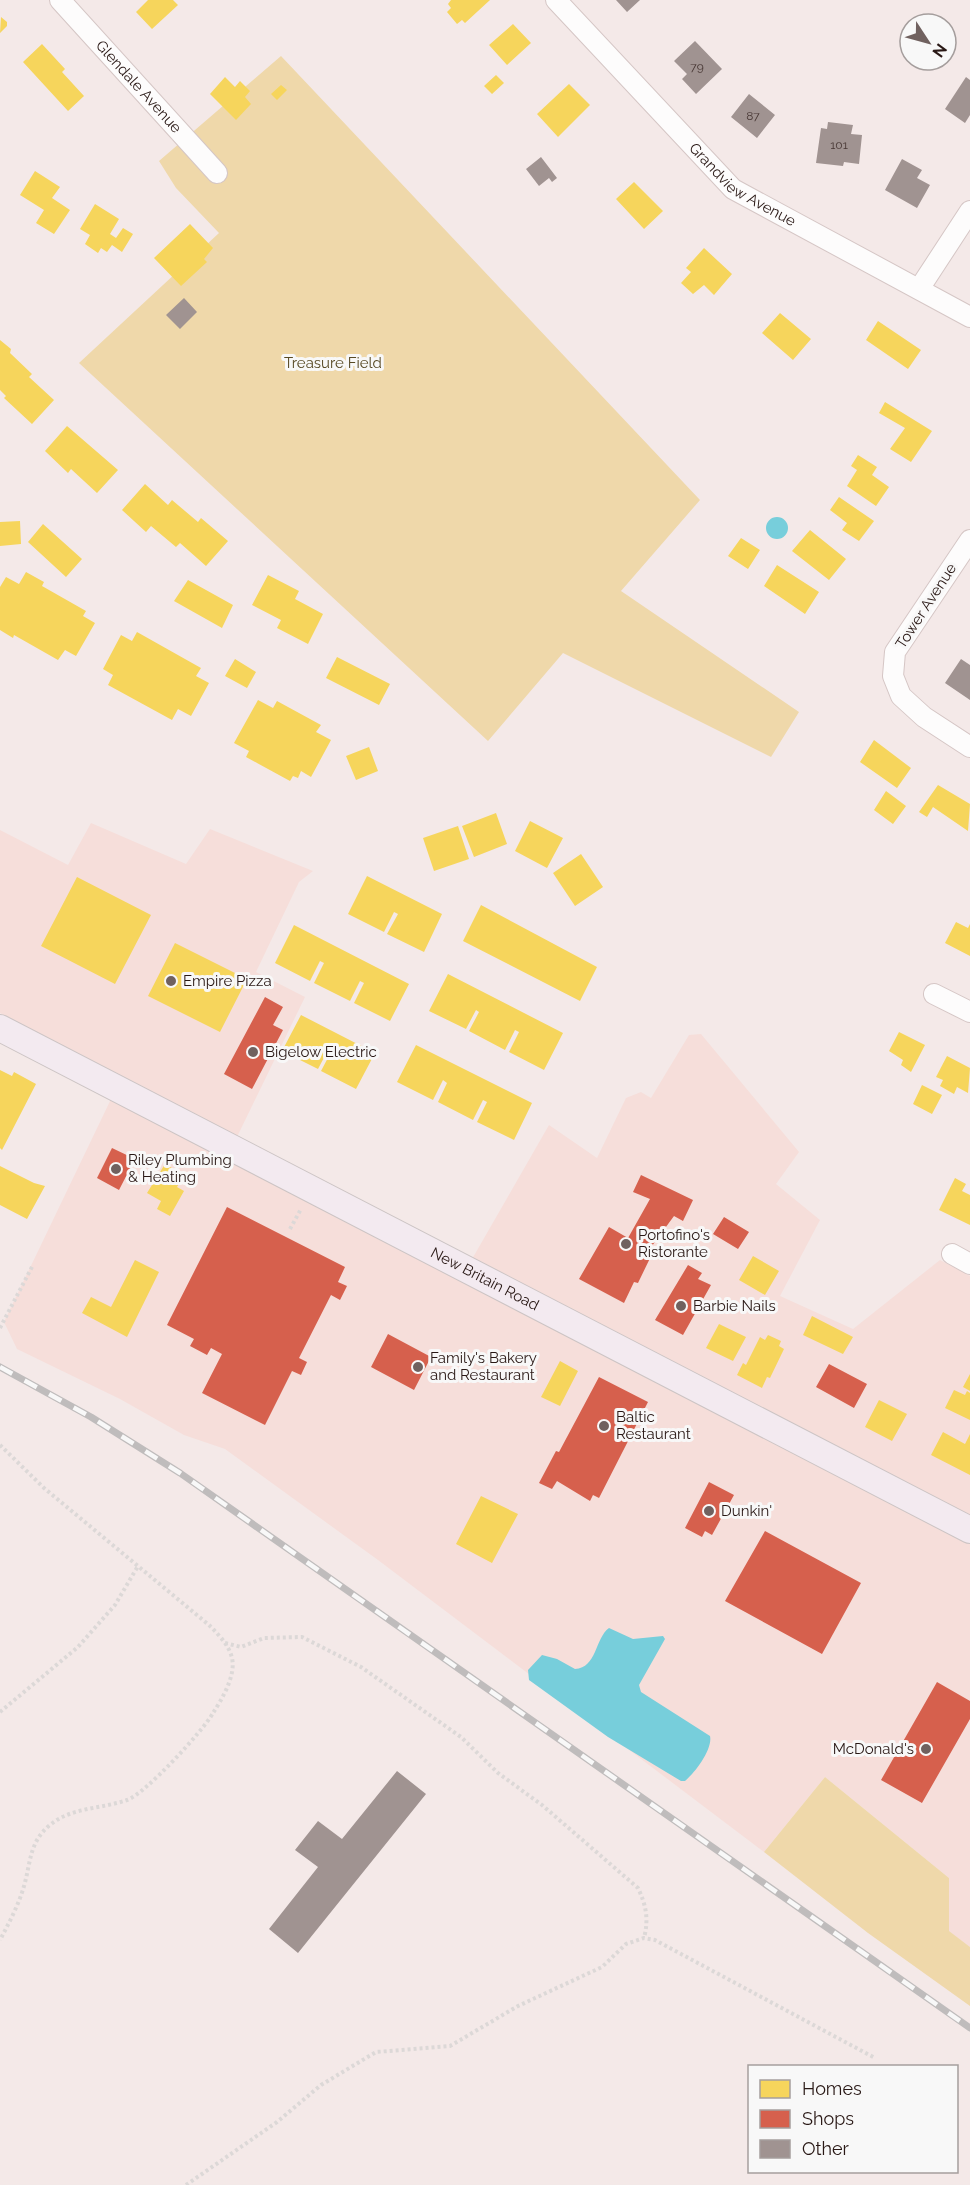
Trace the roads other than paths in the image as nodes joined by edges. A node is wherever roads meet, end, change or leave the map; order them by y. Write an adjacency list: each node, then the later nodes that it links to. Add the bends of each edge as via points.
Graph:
1 (60, 0): 3 (street, Glendale Avenue)
2 (556, 0): 5 (street, Grandview Avenue, via 734,189)
3 (217, 172)
4 (970, 211): 5 (street)
5 (919, 289): 6 (street, Grandview Avenue)
6 (970, 317)
7 (970, 540): 8 (street, Tower Avenue, via 895,652 893,676 901,696 924,717)
8 (970, 747)
9 (934, 994): 10 (street)
10 (970, 1012)
11 (0, 1028): 14 (main road, New Britain Road)
12 (952, 1254): 13 (street)
13 (970, 1264)
14 (970, 1530)

